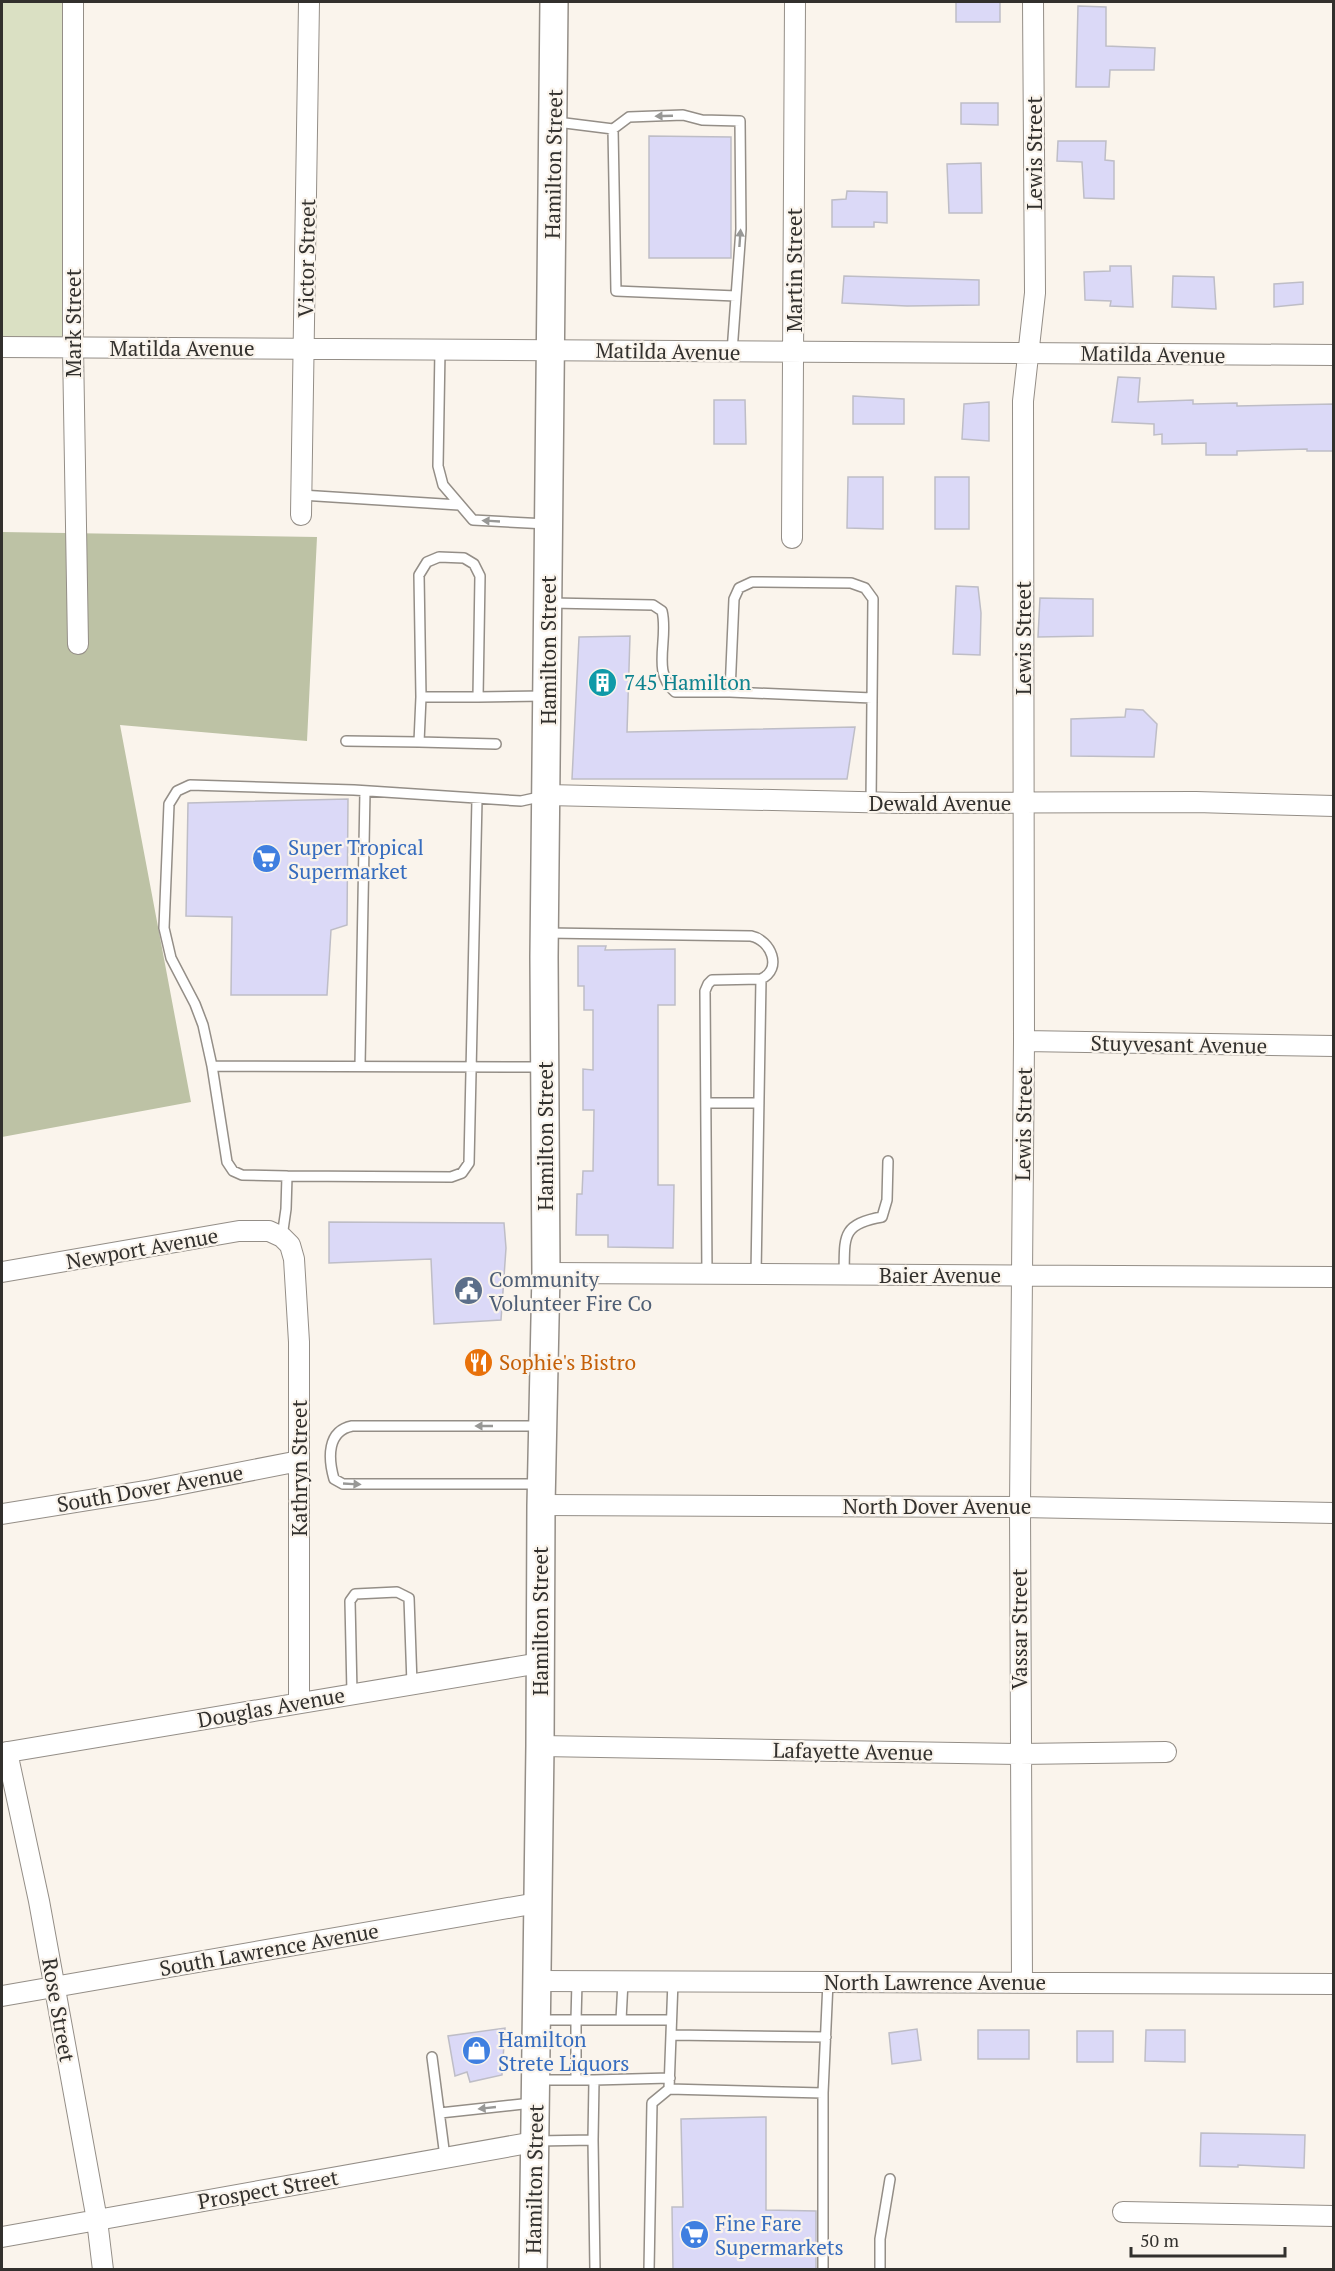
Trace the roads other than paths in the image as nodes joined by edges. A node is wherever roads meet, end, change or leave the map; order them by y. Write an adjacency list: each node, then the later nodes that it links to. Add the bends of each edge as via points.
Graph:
1 (74, 2): 10 (street, Mark Street)
2 (309, 2): 11 (street, Victor Street)
3 (554, 2): 6 (street, Hamilton Street)
4 (795, 2): 15 (street, Martin Street)
5 (1032, 2): 16 (street, Lewis Street, via 1035,293)
6 (555, 122): 7 (lane); 13 (street, Hamilton Street)
7 (613, 129): 8 (lane, via 615,291); 8 (lane, one-way to 7, via 741,229 740,121 702,120 684,115 629,117)
8 (736, 296): 14 (lane)
9 (2, 347): 10 (street, Matilda Avenue)
10 (73, 348): 11 (street, Matilda Avenue); 23 (street, Mark Street)
11 (305, 348): 12 (street, Matilda Avenue); 18 (street, Victor Street)
12 (441, 349): 13 (street, Matilda Avenue); 19 (lane, via 438,466 443,485)
13 (550, 350): 14 (street, Matilda Avenue); 20 (street, Hamilton Street)
14 (732, 352): 15 (street, Matilda Avenue)
15 (794, 352): 16 (street, Matilda Avenue); 21 (street, Martin Street)
16 (1029, 352): 17 (street, Matilda Avenue); 36 (street, Lewis Street, via 1023,401)
17 (1334, 355)
18 (301, 505): 19 (lane)
19 (459, 505): 20 (lane, one-way to 19, via 473,520)
20 (549, 524): 22 (street, Hamilton Street)
21 (792, 538)
22 (548, 603): 24 (lane, via 653,605 662,611 665,622 665,684 675,692); 25 (street, Hamilton Street)
23 (78, 644)
24 (730, 692): 28 (lane); 28 (lane, via 734,599 739,588 752,582 851,583 865,588 873,599)
25 (548, 696): 27 (lane); 33 (street, Hamilton Street)
26 (421, 697): 27 (lane); 27 (lane, via 419,575 427,562 439,557 464,558 474,564 480,576); 30 (lane)
27 (478, 697)
28 (873, 698): 35 (lane)
29 (346, 741): 30 (lane)
30 (419, 742): 31 (lane)
31 (496, 744)
32 (364, 791): 34 (lane); 42 (lane, via 190,785 177,791 169,804 164,928 171,958 203,1025); 43 (lane)
33 (547, 795): 34 (lane, via 521,801); 35 (street, Dewald Avenue); 38 (street, Hamilton Street)
34 (477, 799): 44 (lane)
35 (871, 803): 36 (street, Dewald Avenue)
36 (1024, 803): 37 (street, Dewald Avenue); 40 (street, Lewis Street)
37 (1334, 806)
38 (544, 933): 39 (lane, via 751,936 765,942 773,960 772,969); 45 (street, Hamilton Street)
39 (761, 979): 46 (lane, via 716,980 708,984); 47 (lane)
40 (1024, 1041): 41 (street, Stuyvesant Avenue); 56 (street, Lewis Street)
41 (1334, 1046)
42 (212, 1066): 43 (lane); 49 (lane, via 227,1162 232,1171 242,1175)
43 (360, 1066): 44 (lane)
44 (471, 1066): 45 (lane); 49 (lane, via 469,1163 462,1173 451,1177)
45 (545, 1067): 52 (street, Hamilton Street)
46 (706, 1103): 47 (lane); 53 (lane)
47 (759, 1103): 54 (lane)
48 (888, 1161): 55 (lane, via 885,1210 882,1217 851,1228 845,1237)
49 (287, 1176): 50 (lane)
50 (282, 1238): 51 (street, Newport Avenue, via 269,1231 239,1231); 59 (street, Kathryn Street, via 290,1245 294,1259)
51 (2, 1272)
52 (546, 1273): 53 (street, Baier Avenue); 58 (street, Hamilton Street)
53 (707, 1274): 54 (street, Baier Avenue)
54 (756, 1274): 55 (street, Baier Avenue)
55 (844, 1275): 56 (street, Baier Avenue)
56 (1021, 1275): 57 (street, Baier Avenue); 61 (street, Vassar Street)
57 (1334, 1277)
58 (542, 1426): 60 (street, Hamilton Street); 60 (lane, one-way to 60, via 341,1428 333,1439 331,1468 334,1479 343,1484)
59 (299, 1461): 63 (street, South Dover Avenue); 67 (street, Kathryn Street)
60 (541, 1495): 61 (street, North Dover Avenue); 64 (street, Hamilton Street)
61 (1020, 1507): 62 (street, North Dover Avenue); 71 (street, Vassar Street)
62 (1334, 1513)
63 (2, 1514)
64 (540, 1663): 65 (street, Douglas Avenue); 68 (street, Hamilton Street)
65 (412, 1684): 66 (street, Douglas Avenue); 66 (lane, via 409,1598 397,1592 355,1594 350,1601)
66 (352, 1693): 67 (street, Douglas Avenue)
67 (298, 1702): 69 (street, Douglas Avenue)
68 (540, 1746): 71 (street, Lafayette Avenue); 72 (street, Hamilton Street)
69 (4, 1752): 80 (street, Rose Street)
70 (1166, 1752): 71 (street, Lafayette Avenue)
71 (1019, 1754): 78 (street, Vassar Street)
72 (537, 1904): 73 (street, Hamilton Street); 80 (street, South Lawrence Avenue)
73 (536, 1981): 76 (street, North Lawrence Avenue); 82 (street, Hamilton Street)
74 (623, 1981): 75 (street, North Lawrence Avenue); 76 (street, North Lawrence Avenue); 84 (lane)
75 (673, 1981): 77 (street, North Lawrence Avenue); 85 (lane)
76 (577, 1982): 83 (lane)
77 (828, 1982): 78 (street, North Lawrence Avenue); 87 (lane)
78 (1022, 1982): 79 (street, North Lawrence Avenue)
79 (1334, 1984)
80 (54, 1985): 81 (street, South Lawrence Avenue); 102 (street, Rose Street)
81 (2, 1996)
82 (536, 2020): 83 (lane); 93 (street, Hamilton Street)
83 (576, 2020): 84 (lane); 90 (lane)
84 (621, 2020): 85 (lane)
85 (671, 2020): 86 (lane)
86 (671, 2035): 87 (lane); 89 (lane)
87 (826, 2037): 94 (lane)
88 (432, 2057): 95 (lane)
89 (670, 2078): 91 (lane); 92 (lane)
90 (576, 2080): 91 (lane); 93 (lane)
91 (594, 2080): 96 (lane)
92 (669, 2089): 94 (lane); 107 (lane, via 652,2103)
93 (535, 2091): 95 (lane, one-way to 95); 97 (street, Hamilton Street)
94 (823, 2094): 108 (lane)
95 (440, 2113): 98 (lane)
96 (593, 2140): 97 (lane); 106 (lane)
97 (534, 2142): 98 (street, Prospect Street); 105 (street, Hamilton Street)
98 (445, 2157): 102 (street, Prospect Street)
99 (890, 2179): 109 (lane, via 880,2239)
100 (1123, 2212): 101 (street)
101 (1334, 2217)
102 (97, 2220): 103 (street, Prospect Street); 104 (street, Rose Street)
103 (2, 2237)
104 (103, 2270)
105 (533, 2270)
106 (595, 2270)
107 (649, 2270)
108 (823, 2270)
109 (880, 2270)

